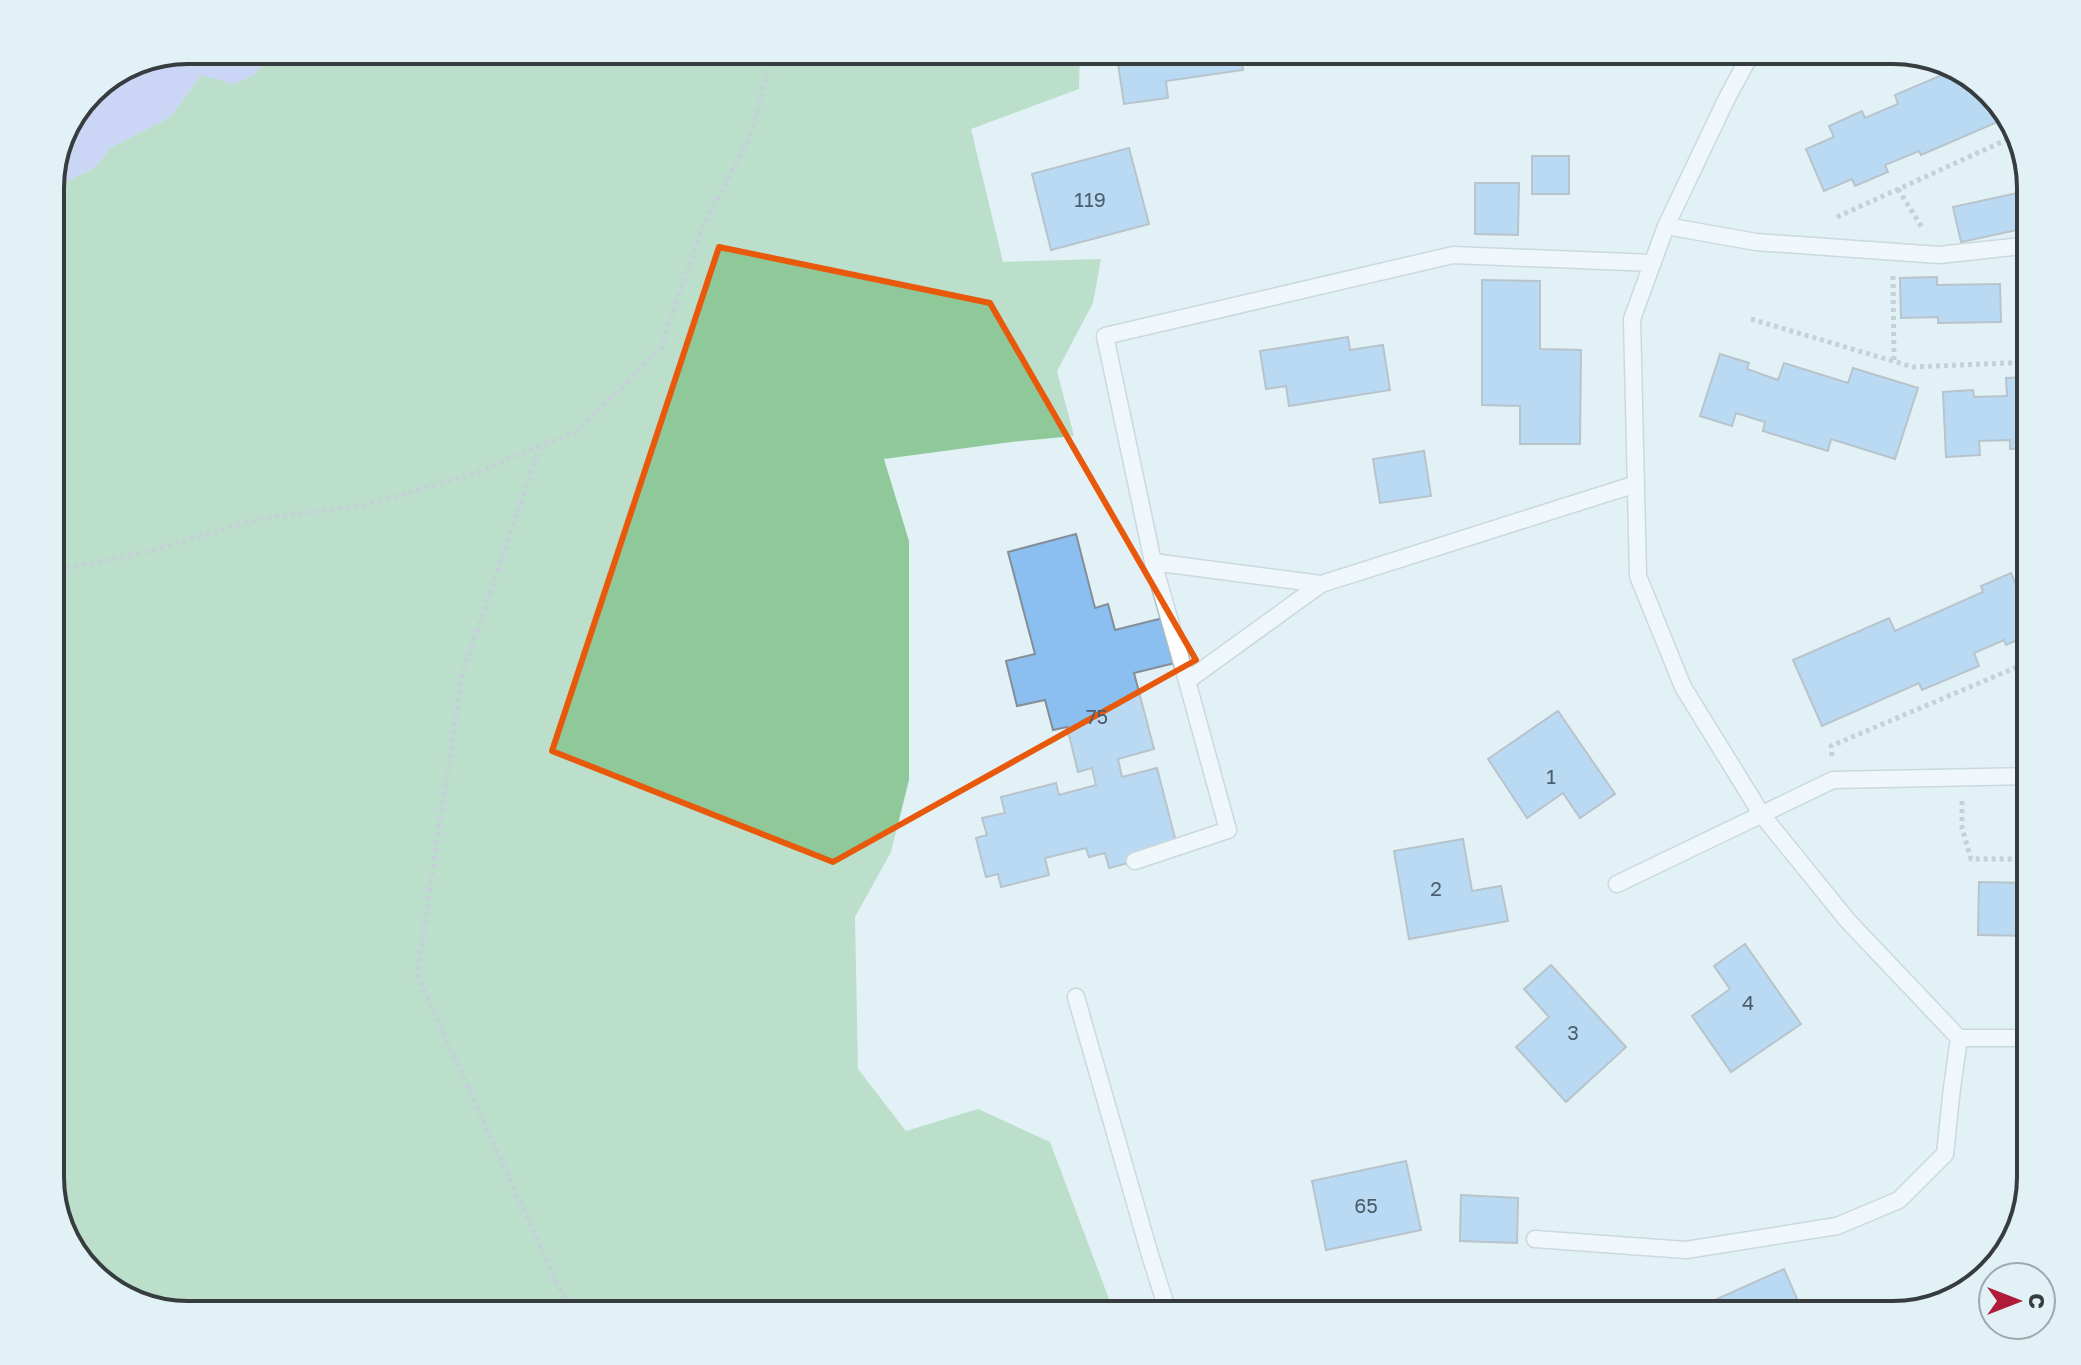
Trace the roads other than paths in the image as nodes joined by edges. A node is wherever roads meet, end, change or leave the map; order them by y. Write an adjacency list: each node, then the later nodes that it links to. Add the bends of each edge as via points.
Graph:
1 (1745, 64): 2 (lane)
2 (1666, 226): 3 (lane, via 1756,242 1939,255); 4 (lane)
3 (2017, 247)
4 (1653, 263): 5 (lane, via 1632,319); 6 (lane, via 1453,255 1105,336)
5 (1636, 484): 7 (lane); 10 (lane, via 1638,576 1683,687)
6 (1153, 562): 7 (lane); 8 (lane)
7 (1321, 584): 8 (lane)
8 (1187, 681): 11 (lane, via 1228,830)
9 (2017, 776): 10 (lane, via 1833,780)
10 (1762, 815): 12 (lane); 14 (lane, via 1848,921)
11 (1135, 861)
12 (1617, 884)
13 (1076, 997): 17 (lane)
14 (1959, 1038): 15 (lane); 16 (lane, via 1945,1154 1899,1200 1837,1226 1686,1250)
15 (2017, 1038)
16 (1535, 1239)
17 (1165, 1301)

